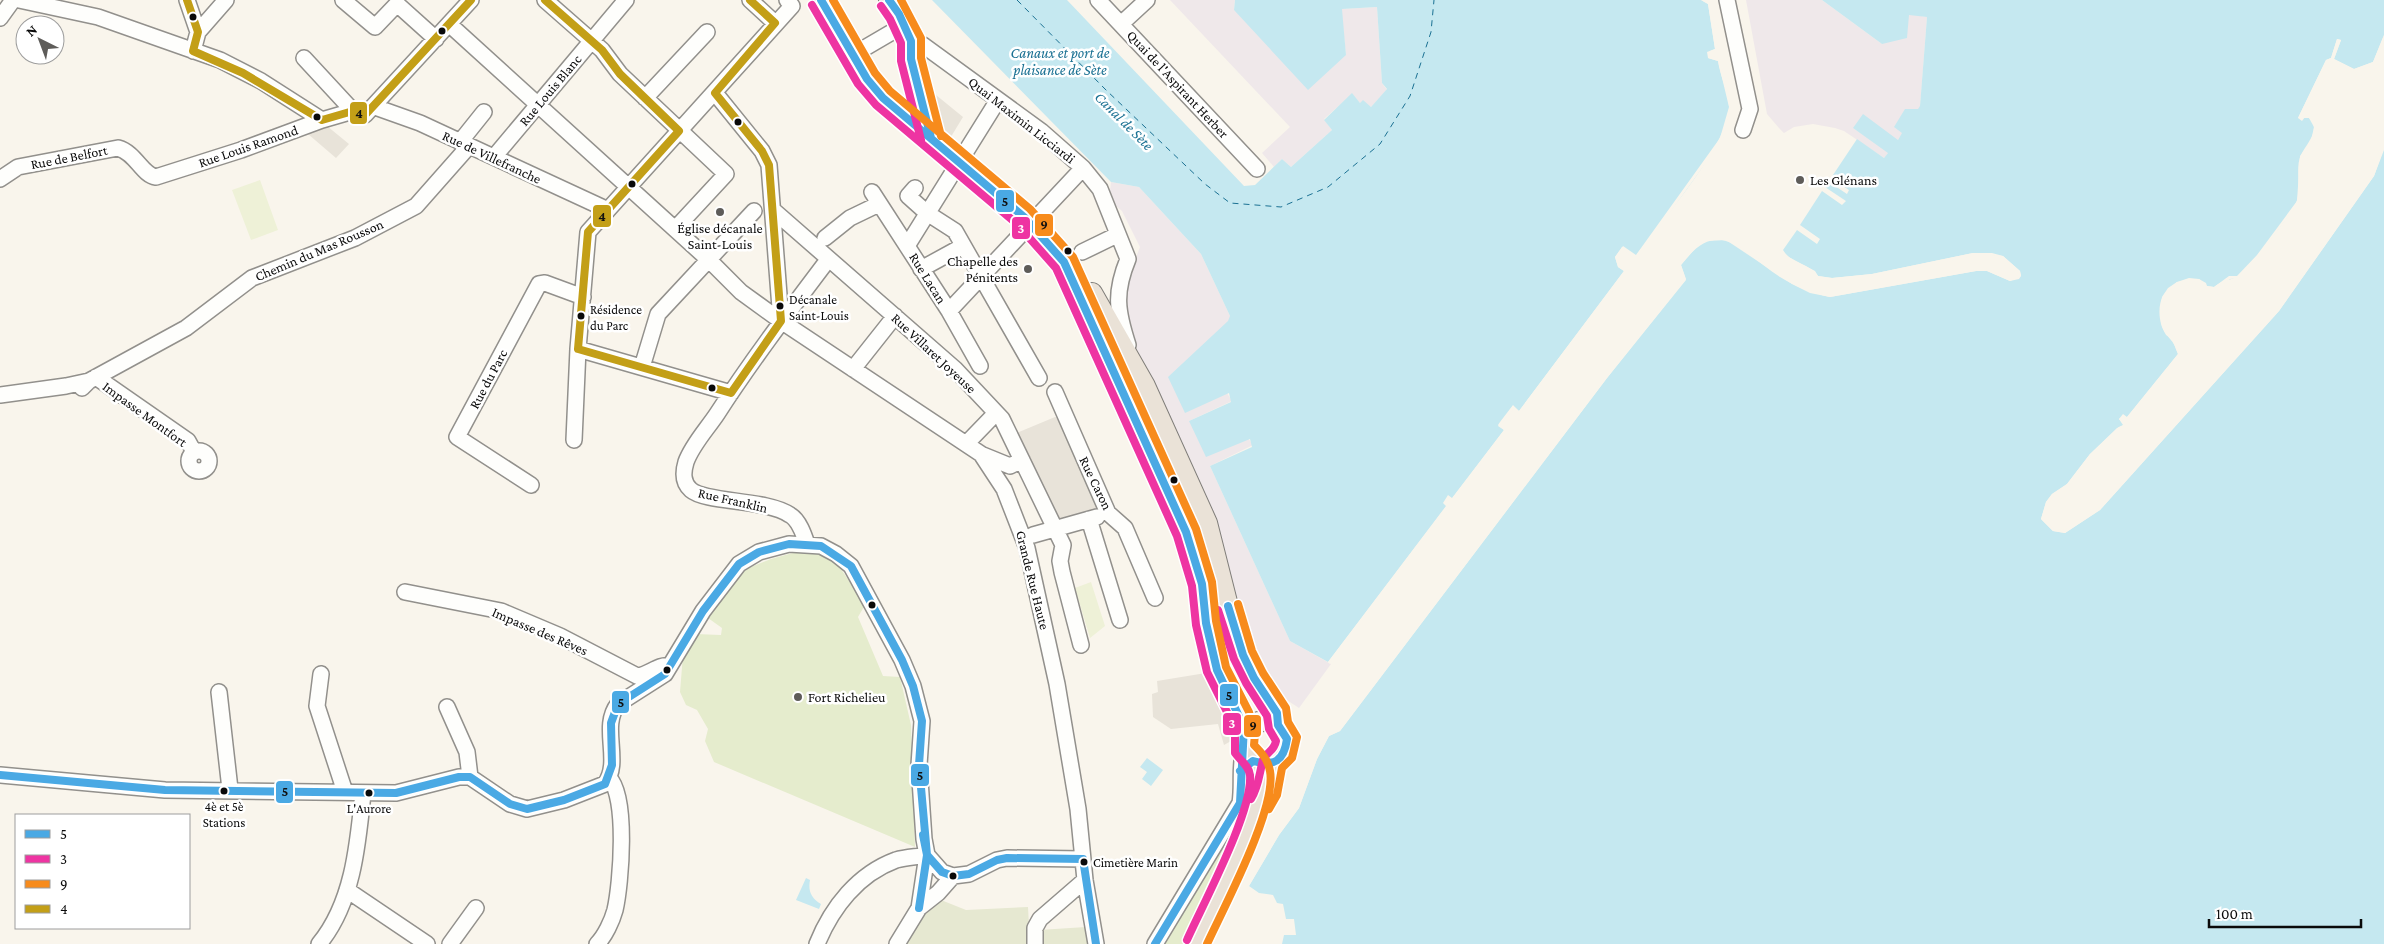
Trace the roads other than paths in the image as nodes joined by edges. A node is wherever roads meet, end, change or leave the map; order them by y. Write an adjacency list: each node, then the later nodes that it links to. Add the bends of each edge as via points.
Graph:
1 (13, 0): 16 (street)
2 (19, 0): 26 (street, via 98,17)
3 (187, 0): 20 (street)
4 (226, 0): 20 (street)
5 (343, 0): 22 (street, via 375,27 397,4)
6 (471, 0): 17 (street)
7 (545, 0): 23 (street)
8 (626, 0): 23 (street, Rue Louis Blanc)
9 (750, 0): 18 (street)
10 (820, 0): 35 (main road, via 867,79 883,98)
11 (889, 0): 24 (main road)
12 (1098, 0): 19 (street, Quai de l'Aspirant Herber)
13 (1147, 0): 19 (street)
14 (1728, 0): 36 (street, via 1750,109)
15 (789, 3): 18 (street)
16 (0, 18)
17 (449, 24): 22 (street); 31 (street, Grande Rue Haute)
18 (775, 24): 28 (street)
19 (1121, 24): 42 (street, Quai de l'Aspirant Herber)
20 (198, 32): 26 (street)
21 (707, 32): 29 (street)
22 (436, 38): 32 (street)
23 (592, 41): 29 (street); 31 (street, Rue Louis Blanc)
24 (910, 42): 25 (street); 30 (street, Quai Maximin Licciardi, via 923,45); 35 (main road)
25 (863, 49)
26 (193, 51): 34 (street, via 220,60 261,81)
27 (304, 58): 32 (street)
28 (714, 94): 37 (street); 48 (street, via 767,160)
29 (645, 98): 37 (street)
30 (998, 100): 40 (street); 41 (street, Quai Maximin Licciardi, via 1041,131)
31 (538, 104): 39 (street, Rue Louis Blanc); 45 (street, Grande Rue Haute)
32 (364, 111): 34 (street, Rue Louis Ramond); 38 (street, Rue de Villefranche, via 420,123)
33 (484, 112): 38 (street, Chemin du Mas Rousson)
34 (322, 120): 43 (street, Rue Louis Ramond)
35 (924, 127): 40 (main road)
36 (1743, 130)
37 (679, 131): 45 (street); 52 (street, via 726,174)
38 (464, 144): 39 (street, Rue de Villefranche); 73 (street, Chemin du Mas Rousson, via 416,206 355,238 252,278 186,328)
39 (494, 157): 47 (street, Rue de Villefranche)
40 (959, 162): 50 (street); 51 (main road)
41 (1083, 168): 51 (street); 53 (street, Quai Maximin Licciardi, via 1100,189)
42 (1257, 169)
43 (159, 176): 44 (street, Rue de Belfort, via 150,176 128,151 118,148 18,167)
44 (0, 179)
45 (629, 187): 47 (street); 52 (street, Grande Rue Haute)
46 (915, 188): 50 (street, via 908,196)
47 (608, 210): 63 (street, via 588,232)
48 (773, 210): 65 (street, Rue Villaret Joyeuse); 66 (street)
49 (754, 211): 58 (street)
50 (927, 213): 55 (street); 56 (street, via 955,231)
51 (1031, 224): 61 (street); 62 (main road)
52 (675, 229): 58 (street, Grande Rue Haute)
53 (1117, 234): 57 (street); 68 (street, Quai Maximin Licciardi, via 1128,260 1120,279 1118,311)
54 (825, 238): 55 (street, Rue Lacan, via 876,198)
55 (908, 246): 60 (street, Rue Lacan)
56 (964, 246): 60 (street); 61 (street)
57 (1082, 252)
58 (708, 259): 66 (street, Grande Rue Haute, via 741,292); 70 (street, via 658,314)
59 (824, 266): 66 (street, Rue Franklin)
60 (921, 269): 64 (street, Rue Lacan)
61 (981, 276): 64 (street); 72 (street)
62 (1079, 283): 68 (main road); 98 (main road, via 1186,532 1202,584 1206,624 1217,670 1240,716)
63 (582, 297): 67 (street); 83 (street, Rue du Parc, via 545,283 539,284 457,437)
64 (949, 311): 69 (street, Rue Lacan)
65 (896, 316): 71 (street); 77 (street, Rue Villaret Joyeuse, via 955,369)
66 (781, 321): 71 (street, Grande Rue Haute); 75 (street, Rue Franklin)
67 (578, 349): 70 (street); 78 (street)
68 (1133, 363): 97 (main road, via 1207,524 1231,618 1254,678 1277,713)
69 (980, 366)
70 (642, 367): 75 (street)
71 (853, 369): 79 (street, Grande Rue Haute)
72 (1039, 378)
73 (89, 382): 76 (street, Chemin du Mas Rousson); 80 (street, Impasse Montfort, via 188,441)
74 (1055, 392): 84 (street, Rue Caron)
75 (731, 393): 88 (street, Rue Franklin, via 688,457 685,482 698,494 757,504 790,515)
76 (0, 395)
77 (996, 413): 79 (street); 82 (street, Rue Villaret Joyeuse)
78 (574, 440)
79 (966, 444): 81 (street, Grande Rue Haute)
80 (194, 452)
81 (981, 454): 82 (street, via 1010,466); 106 (street, Grande Rue Haute, via 1004,489 1030,556 1057,684)
82 (1022, 460): 86 (street, Rue Villaret Joyeuse)
83 (531, 485)
84 (1108, 513): 85 (street); 90 (street, Rue Caron, via 1125,528)
85 (1089, 519): 86 (street); 91 (street)
86 (1056, 528): 87 (street); 92 (street, Rue Villaret Joyeuse, via 1063,545 1062,572)
87 (1033, 535)
88 (807, 544): 93 (street, via 769,549 739,564 703,611); 105 (street, via 829,550 851,566 913,686 922,721 919,765)
89 (405, 592): 93 (street, Impasse des Rêves, via 501,611 560,636 638,676)
90 (1154, 598)
91 (1120, 620)
92 (1081, 644)
93 (669, 666): 101 (street, via 656,682 622,701 614,710)
94 (321, 674): 103 (street, via 317,706)
95 (219, 692): 102 (street)
96 (447, 707): 99 (street, via 467,752)
97 (1278, 725): 98 (main road, via 1266,721 1250,727); 98 (main road, via 1286,735 1286,748 1280,758)
98 (1249, 752): 120 (street, via 1240,803); 121 (main road, via 1273,770 1268,791 1256,810)
99 (470, 777): 101 (street, via 510,804 527,809 586,793 605,784); 104 (street, via 396,794)
100 (1, 778): 102 (street, via 165,790)
101 (609, 778): 115 (street, via 615,786 621,821 621,871 614,911)
102 (230, 789): 103 (street)
103 (345, 792): 104 (street)
104 (363, 793): 109 (street, via 356,856)
105 (927, 855): 107 (street, via 942,872); 111 (street); 116 (street, via 901,859 870,871 849,891 823,929)
106 (1083, 859): 107 (street, via 1007,858 969,874); 108 (street, Grande Rue Haute)
107 (953, 876): 111 (street)
108 (1085, 880): 118 (street, via 1040,919 1035,928); 119 (street, Grande Rue Haute)
109 (347, 890): 112 (street, via 328,934); 113 (street)
110 (476, 908): 114 (street)
111 (919, 908): 117 (street)
112 (319, 944)
113 (427, 944)
114 (450, 944)
115 (597, 944)
116 (817, 944)
117 (897, 944)
118 (1035, 944)
119 (1096, 944)
120 (1155, 944)
121 (1196, 944)

